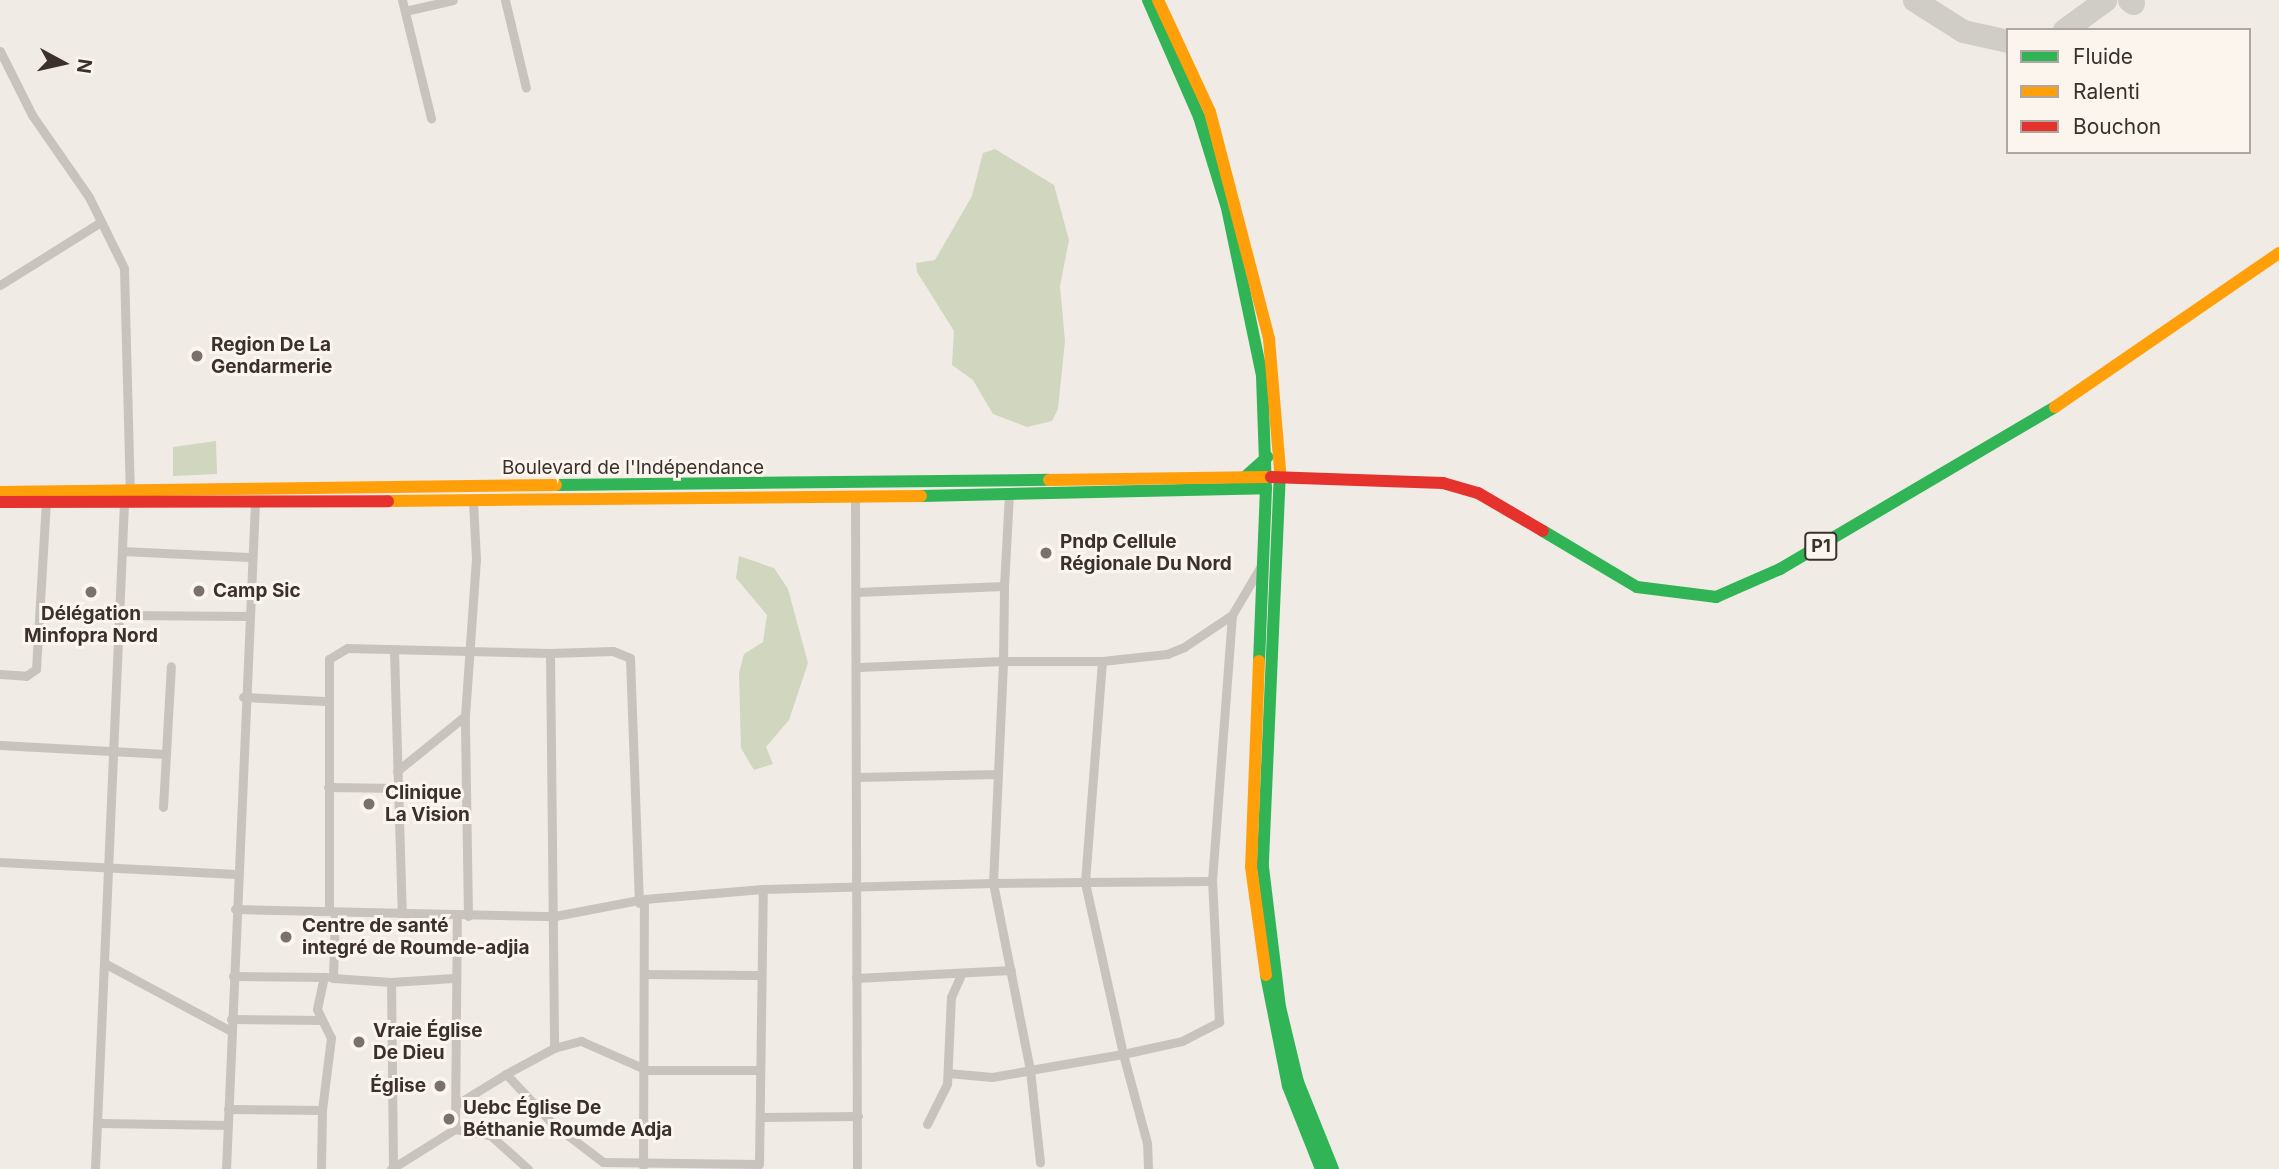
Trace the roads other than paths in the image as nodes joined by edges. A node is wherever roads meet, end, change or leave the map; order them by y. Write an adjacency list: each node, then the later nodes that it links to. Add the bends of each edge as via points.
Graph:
1 (402, 0): 6 (street)
2 (453, 0): 6 (street)
3 (506, 0): 8 (street)
4 (1148, 0): 13 (main road, via 1199,117 1227,208 1262,376)
5 (1158, 0): 15 (main road, via 1210,113 1237,200 1269,339)
6 (405, 11): 9 (street)
7 (0, 51): 10 (street)
8 (526, 88)
9 (431, 118)
10 (101, 222): 12 (street); 19 (street, via 128,283)
11 (2279, 253): 15 (main road, P1, via 2030,424 1780,569 1716,597 1637,587 1478,493 1443,483)
12 (0, 285)
13 (1266, 457): 14 (main road); 16 (main road)
14 (1245, 477): 16 (main road, Boulevard de l'Indépendance); 19 (main road, Boulevard de l'Indépendance)
15 (1280, 482): 16 (main road); 108 (main road, via 1263,867 1280,1007 1298,1082)
16 (1266, 483): 18 (main road, Boulevard de l'Indépendance); 27 (main road)
17 (0, 492): 19 (main road, Boulevard de l'Indépendance)
18 (1009, 494): 20 (main road, Boulevard de l'Indépendance); 28 (street)
19 (127, 497): 21 (main road, Boulevard de l'Indépendance); 24 (main road, Boulevard de l'Indépendance); 25 (street)
20 (855, 497): 22 (main road, Boulevard de l'Indépendance); 29 (street)
21 (46, 501): 23 (main road, Boulevard de l'Indépendance); 40 (street, via 36,669 26,676)
22 (473, 501): 24 (main road, Boulevard de l'Indépendance); 34 (street, via 476,559)
23 (0, 502)
24 (255, 502): 32 (street)
25 (122, 551): 26 (street); 30 (street)
26 (249, 557)
27 (1263, 562): 31 (street); 107 (main road, via 1252,796 1258,941 1288,1086)
28 (1004, 586): 29 (street); 36 (street)
29 (857, 592): 39 (street)
30 (120, 615): 32 (street); 45 (street)
31 (1232, 615): 37 (street, via 1167,654); 56 (street)
32 (249, 616): 41 (street)
33 (394, 650): 34 (street); 42 (street, via 337,650 328,659); 47 (street)
34 (466, 652): 35 (street); 43 (street)
35 (550, 653): 61 (street, via 613,651 630,658); 67 (street)
36 (1003, 661): 37 (street); 39 (street); 48 (street)
37 (1102, 661): 57 (street)
38 (171, 666): 46 (street)
39 (859, 667): 49 (street)
40 (0, 674)
41 (243, 696): 42 (street); 55 (street)
42 (325, 701): 50 (street)
43 (465, 716): 47 (street); 66 (street)
44 (0, 745): 45 (street)
45 (114, 751): 46 (street); 54 (street)
46 (166, 754): 52 (street)
47 (397, 771): 51 (street)
48 (998, 774): 49 (street); 58 (street)
49 (857, 777): 59 (street)
50 (328, 787): 51 (street); 63 (street)
51 (399, 788): 64 (street)
52 (163, 807)
53 (0, 862): 54 (street)
54 (110, 868): 55 (street); 68 (street)
55 (237, 874): 62 (street)
56 (1212, 881): 57 (street); 82 (street, via 1219,1022 1182,1041)
57 (1085, 882): 58 (street); 82 (street)
58 (993, 883): 59 (street); 69 (street)
59 (857, 888): 60 (street); 76 (street)
60 (763, 889): 61 (street); 71 (street)
61 (642, 901): 67 (street); 70 (street)
62 (235, 909): 63 (street); 73 (street)
63 (332, 912): 64 (street); 74 (street)
64 (402, 915): 65 (street)
65 (457, 915): 66 (street); 75 (street)
66 (468, 916): 67 (street)
67 (555, 916): 81 (street)
68 (106, 964): 80 (street); 93 (street)
69 (1011, 970): 72 (street); 85 (street)
70 (644, 974): 71 (street); 83 (street)
71 (759, 975): 84 (street)
72 (961, 975): 76 (street); 86 (street, via 951,997)
73 (233, 976): 74 (street); 78 (street)
74 (328, 977): 77 (street); 79 (street)
75 (454, 978): 77 (street); 88 (street)
76 (856, 978): 91 (street)
77 (391, 982): 100 (street)
78 (232, 1018): 79 (street); 80 (street)
79 (321, 1020): 90 (street, via 331,1038)
80 (231, 1031): 89 (street)
81 (554, 1048): 83 (street, via 580,1041); 87 (street)
82 (1123, 1054): 85 (street); 106 (street, via 1147,1143)
83 (647, 1070): 84 (street); 98 (street)
84 (758, 1070): 92 (street)
85 (1030, 1070): 86 (street, via 992,1077); 97 (street)
86 (948, 1073): 94 (street)
87 (506, 1074): 88 (street); 98 (street, via 589,1155)
88 (457, 1104): 96 (street)
89 (228, 1109): 90 (street); 95 (street)
90 (323, 1110): 103 (street)
91 (858, 1116): 92 (street); 105 (street)
92 (760, 1117): 99 (street)
93 (100, 1123): 95 (street); 101 (street)
94 (927, 1124)
95 (228, 1125): 102 (street)
96 (455, 1129): 100 (street); 104 (street, via 490,1135)
97 (1040, 1162)
98 (643, 1166): 99 (street)
99 (759, 1167)
100 (392, 1168)
101 (95, 1169)
102 (226, 1169)
103 (321, 1169)
104 (528, 1169)
105 (857, 1169)
106 (1147, 1169)
107 (1321, 1169)
108 (1333, 1169)

